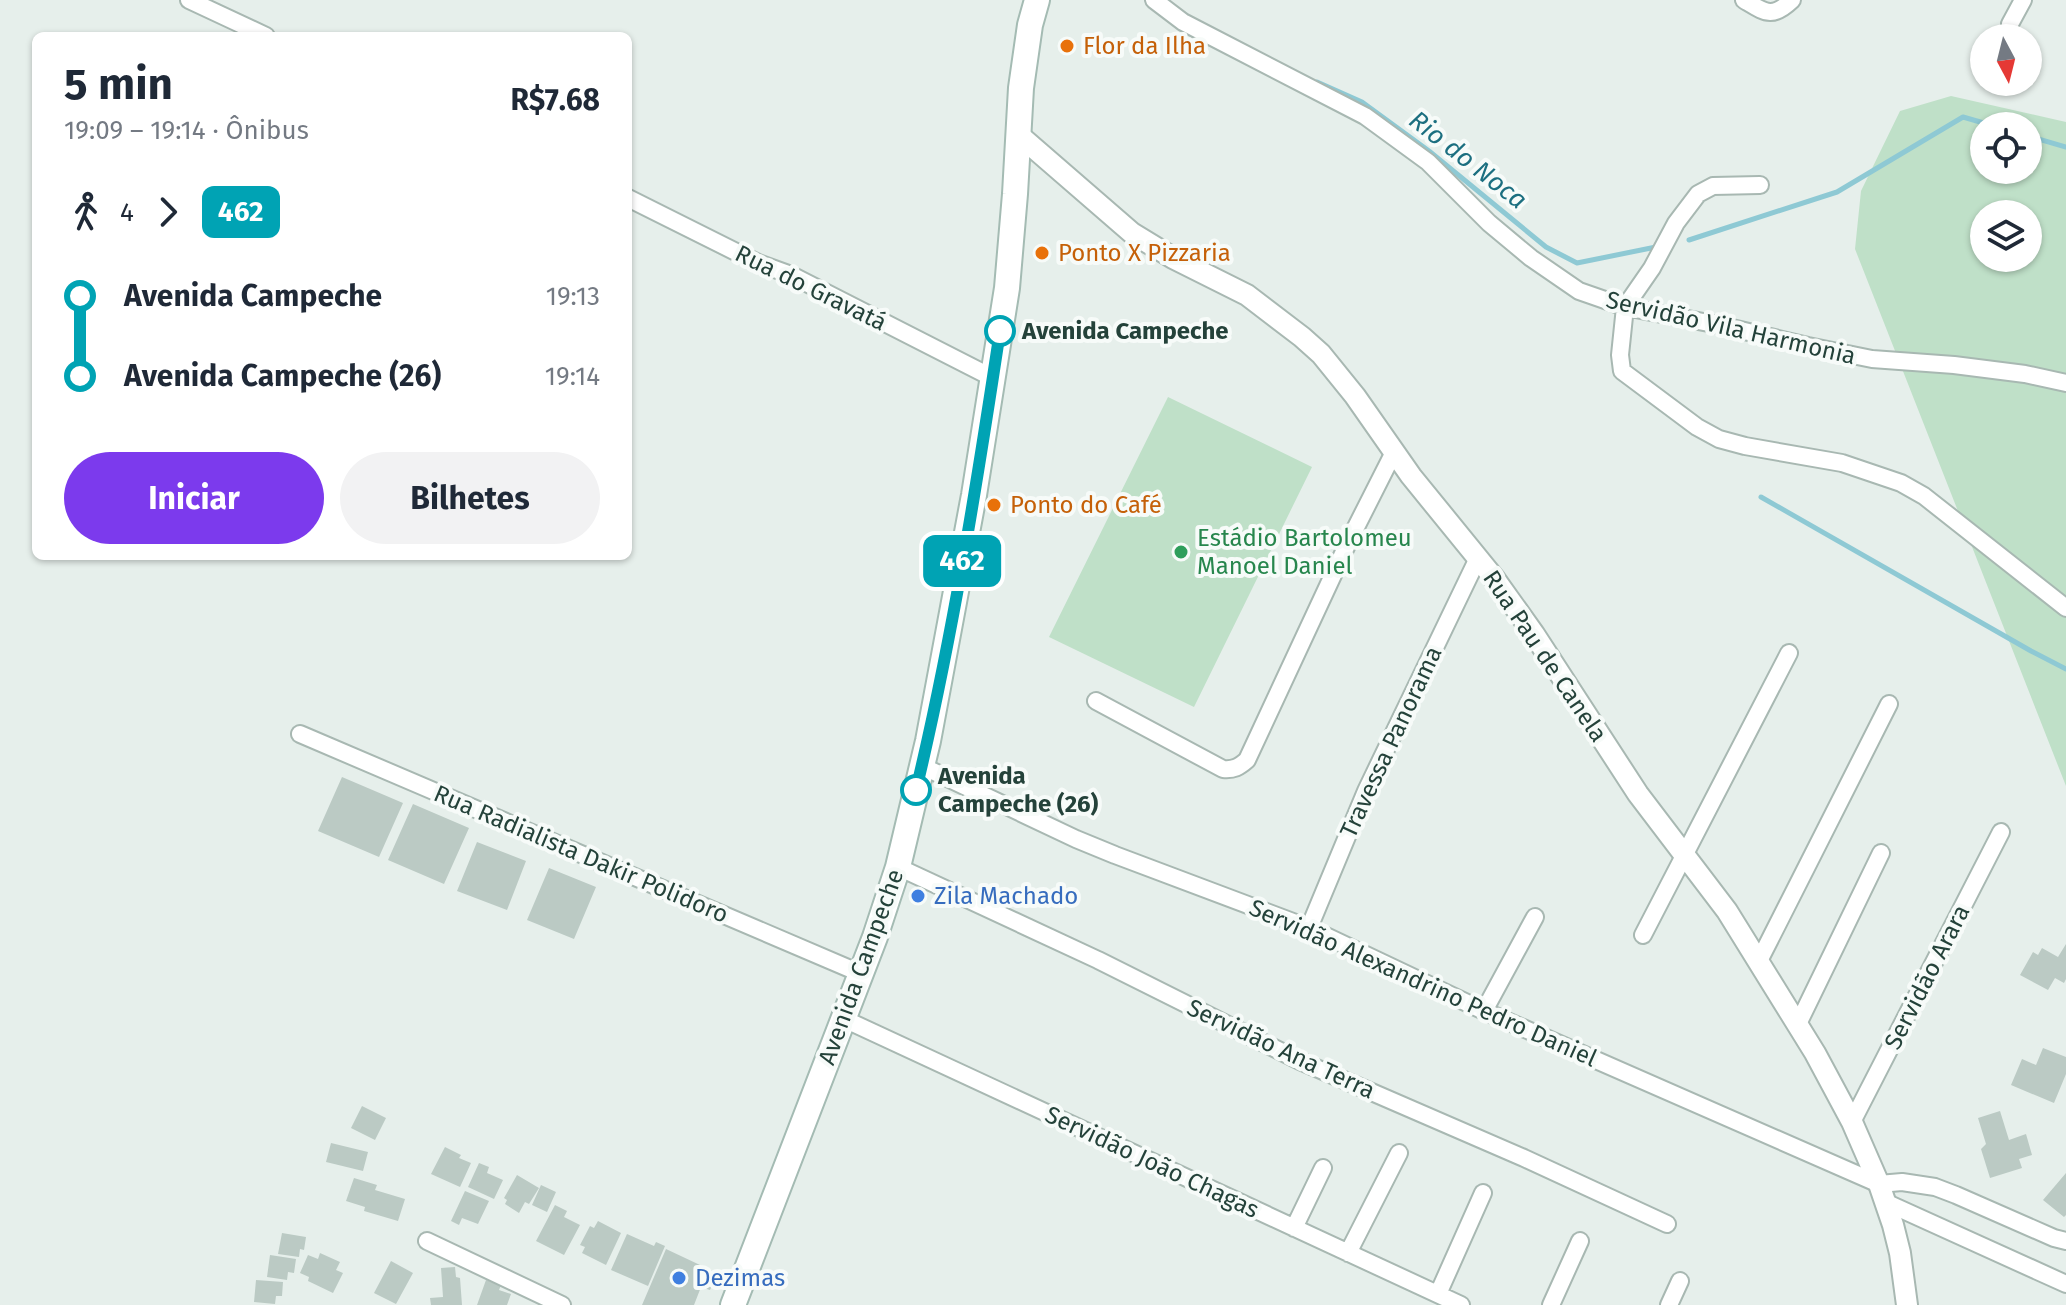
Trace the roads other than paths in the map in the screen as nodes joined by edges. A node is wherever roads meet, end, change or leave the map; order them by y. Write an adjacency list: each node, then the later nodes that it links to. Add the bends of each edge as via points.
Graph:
1 (189, 0): 8 (street)
2 (1037, 0): 9 (main road, Avenida Campeche, via 1021,88)
3 (1154, 0): 12 (street, Servidão Vila Harmonia, via 1183,22 1365,116 1428,162 1489,223 1550,272 1579,291)
4 (1744, 0): 5 (street, via 1766,13 1778,12)
5 (1792, 0)
6 (2023, 0): 7 (street)
7 (2010, 24)
8 (257, 32)
9 (1019, 135): 13 (main road, Avenida Campeche, via 1013,235); 15 (street, Rua Pau de Canela, via 1132,233 1247,295 1302,337 1338,374)
10 (1760, 185): 12 (street, via 1713,186 1698,194)
11 (632, 200): 13 (street, Rua do Gravatá)
12 (1625, 307): 14 (street, Servidão Vila Harmonia, via 1872,359 1954,365); 17 (street, via 1622,371 1697,427 1719,439 1842,463 1901,483)
13 (993, 378): 22 (main road, Avenida Campeche)
14 (2066, 383)
15 (1394, 452): 16 (street, Rua Pau de Canela); 19 (street, via 1241,766 1223,769)
16 (1478, 558): 25 (street, Rua Pau de Canela); 28 (street, Travessa Panorama, via 1366,791)
17 (2066, 608)
18 (1789, 653): 25 (street)
19 (1096, 701)
20 (1889, 704): 30 (street)
21 (300, 734): 31 (street, Rua Radialista Dakir Polidoro)
22 (922, 766): 26 (main road, Avenida Campeche); 28 (street, Servidão Alexandrino Pedro Daniel, via 1076,839)
23 (2001, 832): 35 (street, Servidão Arara)
24 (1881, 853): 34 (street)
25 (1684, 855): 29 (street); 30 (street, Rua Pau de Canela)
26 (898, 867): 31 (main road, Avenida Campeche); 40 (street, Servidão Ana Terra, via 1300,1061)
27 (1535, 917): 32 (street)
28 (1309, 928): 32 (street, Servidão Alexandrino Pedro Daniel)
29 (1643, 935)
30 (1759, 961): 34 (street, Rua Pau de Canela)
31 (862, 974): 33 (main road, Avenida Campeche)
32 (1484, 1011): 39 (street, Servidão Alexandrino Pedro Daniel)
33 (844, 1019): 41 (street, Servidão João Chagas); 50 (main road, Avenida Campeche)
34 (1798, 1024): 35 (street, Rua Pau de Canela)
35 (1852, 1122): 39 (street, Rua Pau de Canela)
36 (1399, 1153): 45 (street)
37 (1323, 1168): 41 (street)
38 (1483, 1193): 48 (street)
39 (1882, 1193): 44 (street, via 1902,1182 1935,1187); 47 (street, Servidão Alexandrino Pedro Daniel); 54 (street, Rua Pau de Canela, via 1900,1253)
40 (1667, 1224)
41 (1294, 1228): 45 (street, Servidão João Chagas)
42 (427, 1241): 49 (street)
43 (1580, 1241): 52 (street)
44 (2066, 1241)
45 (1348, 1253): 48 (street, Servidão João Chagas)
46 (1680, 1281): 53 (street)
47 (2066, 1284)
48 (1438, 1294): 51 (street, Servidão João Chagas)
49 (562, 1305)
50 (733, 1305)
51 (1461, 1305)
52 (1551, 1305)
53 (1669, 1305)
54 (1907, 1305)

